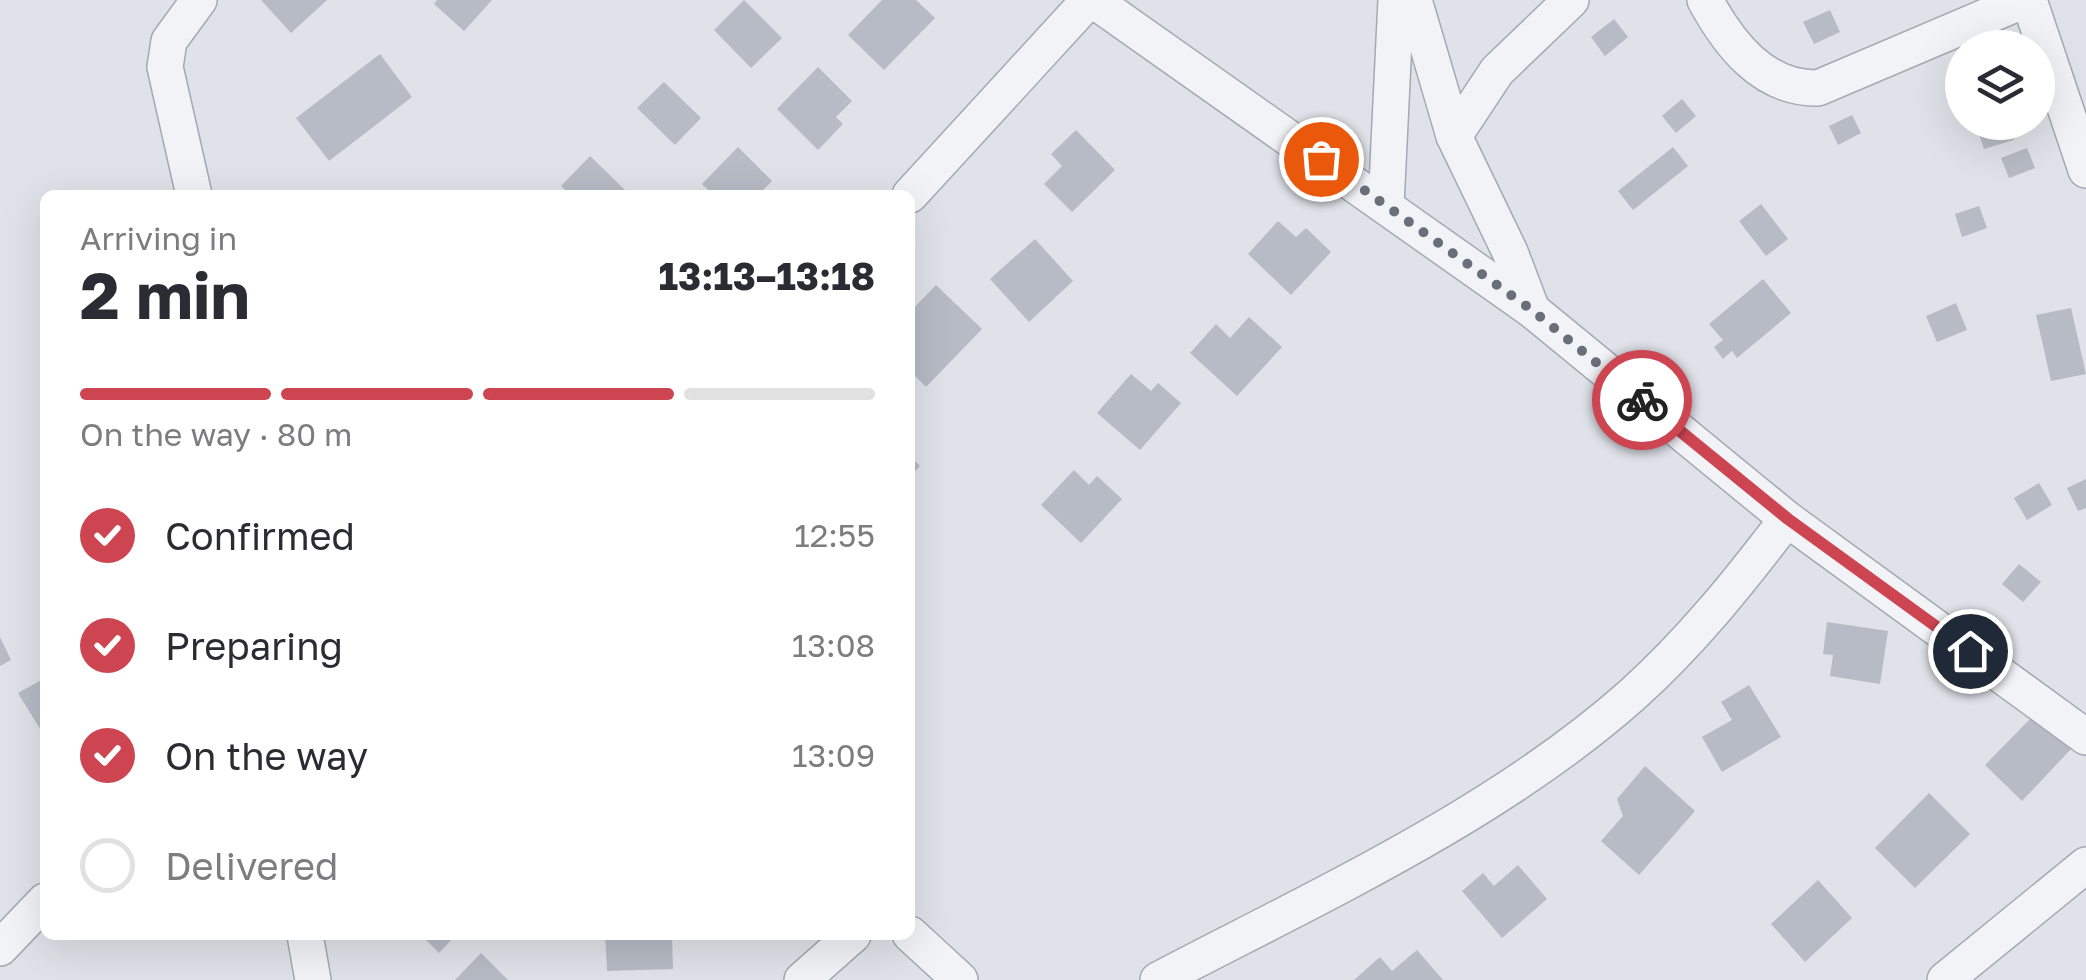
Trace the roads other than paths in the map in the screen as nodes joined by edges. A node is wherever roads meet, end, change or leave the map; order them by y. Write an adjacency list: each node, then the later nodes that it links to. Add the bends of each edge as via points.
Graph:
1 (199, 0): 10 (street, via 170,41 164,67)
2 (1091, 0): 11 (street); 12 (street)
3 (1396, 0): 12 (street)
4 (1414, 0): 8 (street)
5 (1571, 0): 8 (street, via 1497,71)
6 (1705, 0): 7 (street, via 1744,57 1798,88 1818,88)
7 (2027, 0): 9 (street)
8 (1454, 136): 13 (street)
9 (2086, 170)
10 (193, 190)
11 (915, 190)
12 (1386, 205): 13 (street)
13 (1532, 310): 14 (street)
14 (1788, 519): 15 (street); 25 (street, via 1707,621 1630,696 1558,752 1347,884)
15 (2086, 737)
16 (2086, 865): 26 (street)
17 (40, 905): 21 (street)
18 (915, 939): 24 (street)
19 (306, 940): 22 (street)
20 (847, 940): 23 (street)
21 (0, 948)
22 (313, 980)
23 (802, 980)
24 (960, 980)
25 (1158, 980)
26 (1945, 980)

